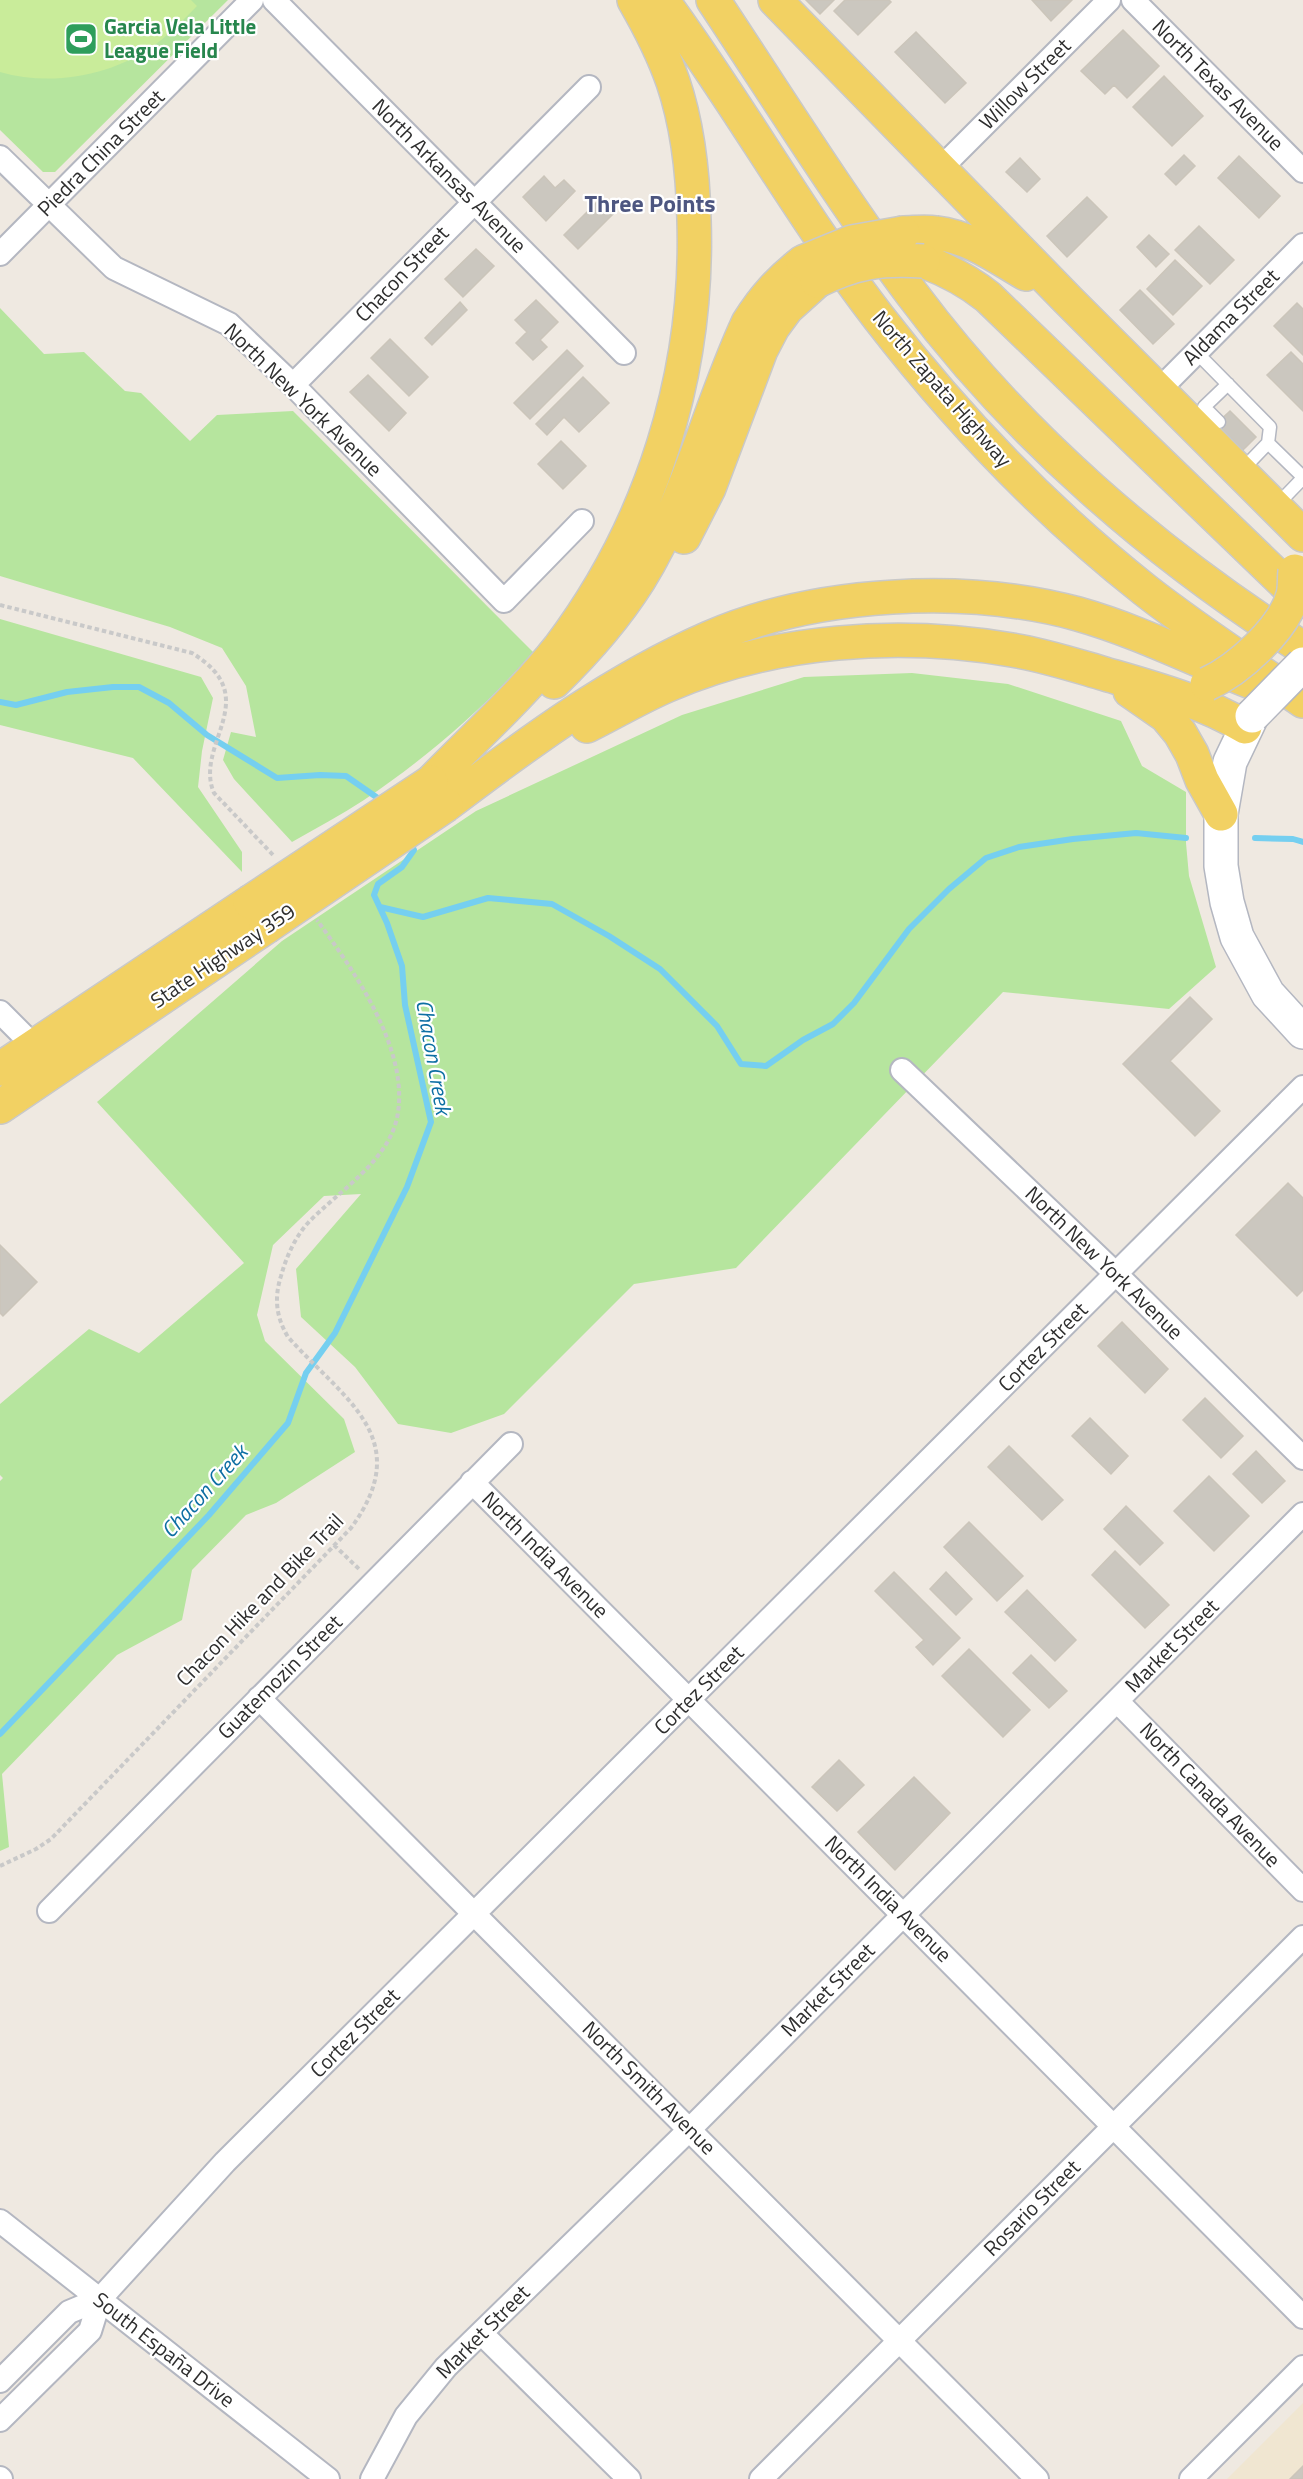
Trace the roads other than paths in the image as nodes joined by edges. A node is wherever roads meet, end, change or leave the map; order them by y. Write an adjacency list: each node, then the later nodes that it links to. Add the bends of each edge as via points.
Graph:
1 (252, 0): 14 (street, Piedra China Street)
2 (274, 0): 13 (street, North Arkansas Avenue)
3 (634, 0): 36 (main road, via 673,82 688,145 696,264 690,327 674,414 649,488 597,591 559,648)
4 (662, 0): 34 (main road, North Zapata Highway, via 878,317 995,454 1146,591)
5 (713, 0): 31 (main road, North Zapata Highway, via 912,294 1019,420 1140,530 1249,614)
6 (775, 0): 11 (main road)
7 (1110, 0): 11 (street, Willow Street)
8 (1132, 0): 12 (street, North Texas Avenue)
9 (589, 87): 13 (street, Chacon Street)
10 (0, 157): 14 (street, North New York Avenue)
11 (940, 169): 18 (main road)
12 (1303, 171)
13 (474, 201): 20 (street, North Arkansas Avenue); 22 (street, Chacon Street)
14 (49, 205): 16 (street, Piedra China Street); 22 (street, North New York Avenue, via 114,268 229,324)
15 (1303, 245): 19 (street, Aldama Street)
16 (0, 254)
17 (810, 272): 18 (main road, bridge, via 852,242 903,233 935,233 981,246); 30 (main road, bridge, via 892,259 923,261 961,278 988,297); 36 (main road, via 761,350 709,488 674,557 642,606 608,648 530,721)
18 (1068, 300): 23 (main road)
19 (1196, 352): 21 (lane); 23 (street, Aldama Street)
20 (624, 353)
21 (1228, 384): 24 (lane, via 1204,407); 25 (lane, via 1270,427)
22 (293, 385): 28 (street, North New York Avenue, via 504,601)
23 (1158, 390): 26 (main road)
24 (1219, 422)
25 (1268, 443): 26 (lane); 27 (lane)
26 (1254, 475): 27 (lane); 29 (main road); 30 (main road, via 1284,540)
27 (1303, 477)
28 (582, 521)
29 (1303, 535)
30 (1299, 586): 33 (main road, bridge, via 1261,643 1238,666 1207,684 1193,686)
31 (1303, 648)
32 (1303, 664): 35 (main road, bridge)
33 (1109, 675): 35 (main road); 36 (main road, via 1013,650 956,643 902,640 778,651 729,663 668,685 573,733); 37 (main road, via 1166,716 1180,733)
34 (1303, 703): 36 (main road, via 1146,636 1077,614 1020,602 882,597 751,622 711,637 608,690)
35 (1249, 721): 37 (main road, via 1230,762)
36 (438, 793): 38 (main road, State Highway 359, bridge)
37 (1221, 814): 40 (main road, via 1221,866 1237,937 1268,994)
38 (258, 915): 41 (main road, State Highway 359); 45 (main road, State Highway 359)
39 (0, 1012): 41 (street)
40 (1303, 1032)
41 (34, 1046): 42 (main road, State Highway 359)
42 (0, 1069)
43 (902, 1070): 46 (street, North New York Avenue)
44 (1303, 1087): 46 (street, Cortez Street)
45 (0, 1107)
46 (1116, 1274): 48 (street, North New York Avenue); 52 (street, Cortez Street)
47 (511, 1444): 49 (street, Guatemozin Street)
48 (1303, 1458)
49 (472, 1482): 51 (street, Guatemozin Street); 52 (street, North India Avenue)
50 (1303, 1514): 53 (street, Market Street)
51 (259, 1698): 55 (street, Guatemozin Street); 56 (street, North Smith Avenue)
52 (689, 1700): 56 (street, Cortez Street); 57 (street, North India Avenue)
53 (1117, 1701): 54 (street, North Canada Avenue); 57 (street, Market Street)
54 (1303, 1890)
55 (49, 1911)
56 (476, 1913): 60 (street, North Smith Avenue); 62 (street, Cortez Street, via 225,2162)
57 (904, 1915): 59 (street, North India Avenue); 60 (street, Market Street)
58 (1303, 1937): 59 (street, Rosario Street)
59 (1112, 2127): 63 (street, North India Avenue); 65 (street, Rosario Street)
60 (690, 2129): 64 (street, Market Street); 65 (street, North Smith Avenue)
61 (0, 2221): 62 (street, South España Drive)
62 (100, 2299): 67 (street, Cortez Street, via 69,2312); 68 (street, Cortez Street, via 90,2331); 69 (street, South España Drive)
63 (1303, 2317)
64 (481, 2333): 70 (street, Market Street, via 423,2392); 71 (street)
65 (898, 2341): 72 (street, Rosario Street); 73 (street, North Smith Avenue)
66 (1303, 2367): 74 (street)
67 (0, 2381)
68 (0, 2420)
69 (328, 2479)
70 (372, 2479)
71 (629, 2479)
72 (761, 2479)
73 (1037, 2479)
74 (1191, 2479)

